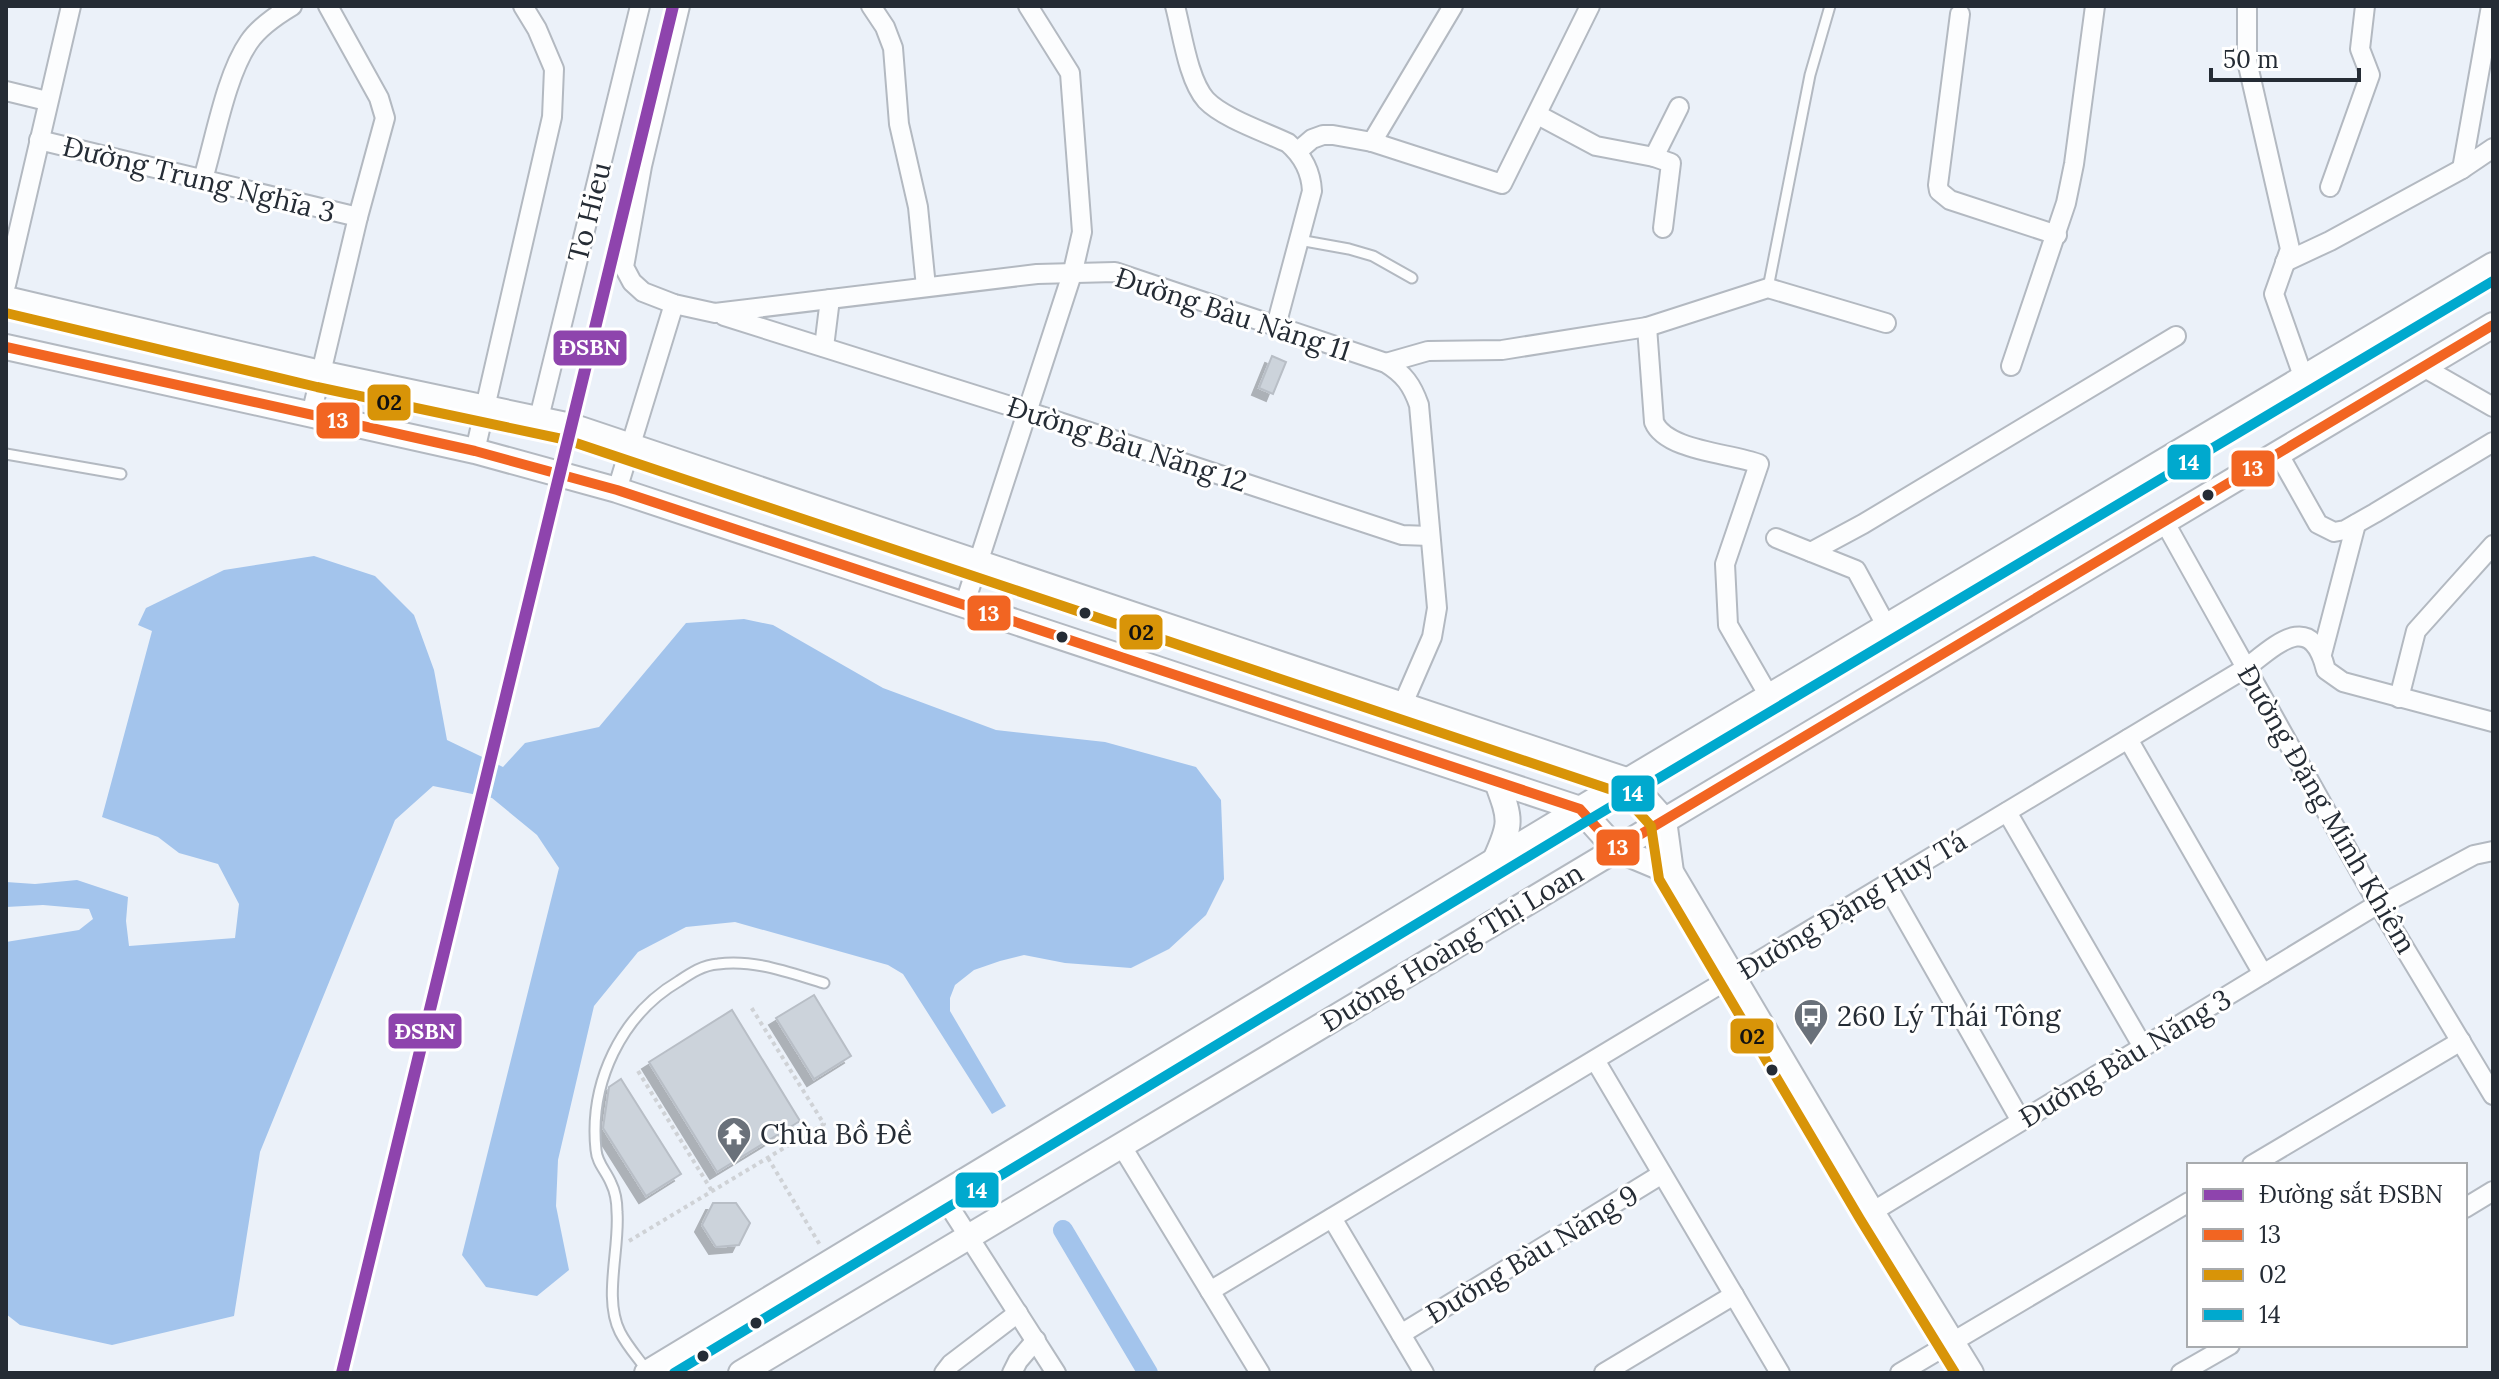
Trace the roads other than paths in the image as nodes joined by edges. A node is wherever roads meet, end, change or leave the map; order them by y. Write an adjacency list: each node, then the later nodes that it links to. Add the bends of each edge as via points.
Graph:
1 (71, 6): 19 (street)
2 (292, 6): 28 (street, via 250,40 235,67)
3 (328, 6): 30 (street, via 385,118)
4 (523, 6): 58 (street, via 554,69 555,93)
5 (640, 6): 61 (street, To Hieu)
6 (680, 6): 43 (street, Đường Bàu Năng 11, via 624,267 643,292)
7 (871, 6): 39 (street, via 893,48 897,111 918,207)
8 (1028, 6): 36 (street, via 1070,73 1082,232)
9 (1175, 6): 25 (street, via 1193,73 1206,99)
10 (1453, 6): 23 (street)
11 (1590, 6): 21 (street)
12 (1830, 6): 40 (lane, via 1810,75)
13 (2095, 6): 32 (street, via 2074,164)
14 (2247, 6): 34 (street, via 2247,61 2290,249)
15 (2365, 6): 29 (street, via 2360,49 2370,75)
16 (2491, 6): 27 (street)
17 (1960, 14): 32 (street, via 1939,191 1950,200)
18 (6, 91): 19 (street)
19 (47, 101): 22 (street)
20 (1679, 107): 26 (street)
21 (1538, 115): 23 (street, via 1502,184); 26 (street, via 1596,146)
22 (39, 140): 28 (street, Đường Trung Nghĩa 3); 38 (street)
23 (1372, 142): 25 (street, via 1323,135)
24 (2493, 148): 27 (street)
25 (1298, 151): 33 (street, via 1311,176 1312,191)
26 (1654, 157): 31 (street, via 1671,163)
27 (2462, 169): 34 (street)
28 (203, 179): 30 (street, Đường Trung Nghĩa 3)
29 (2330, 187)
30 (358, 217): 55 (street)
31 (1663, 228)
32 (2057, 235): 53 (street)
33 (1299, 240): 37 (lane, via 1373,256); 47 (street)
34 (2285, 262): 56 (street, via 2274,294)
35 (2493, 265): 56 (main road, Đường Hoàng Thị Loan)
36 (1073, 271): 39 (street, Đường Bàu Năng 11); 47 (street, Đường Bàu Năng 11, via 1115,272); 59 (street)
37 (1412, 278)
38 (6, 285)
39 (926, 287): 42 (street, Đường Bàu Năng 11)
40 (1768, 288): 45 (street); 48 (street)
41 (6, 299): 55 (main road)
42 (830, 299): 44 (street, Đường Bàu Năng 11); 51 (street)
43 (674, 304): 44 (street, Đường Bàu Năng 11); 63 (street)
44 (715, 313): 51 (street, Đường Bàu Năng 12)
45 (1886, 323)
46 (2493, 325): 54 (main road, Đường Hoàng Thị Loan)
47 (1276, 326): 52 (street, Đường Bàu Năng 11)
48 (1647, 327): 52 (street, via 1502,350 1428,351); 80 (street, via 1657,429 1690,446 1759,464 1725,564 1728,625)
49 (2176, 336): 74 (street)
50 (6, 347): 60 (main road)
51 (824, 347): 59 (street, Đường Bàu Năng 12)
52 (1386, 363): 71 (street, Đường Bàu Năng 11, via 1402,373 1419,405)
53 (2011, 366)
54 (2423, 367): 57 (street); 65 (main road, Đường Hoàng Thị Loan)
55 (320, 373): 58 (main road); 60 (street)
56 (2304, 379): 77 (main road, Đường Hoàng Thị Loan)
57 (2493, 407)
58 (485, 408): 61 (main road); 64 (street)
59 (1026, 411): 71 (street, Đường Bàu Năng 12, via 1402,535); 75 (street)
60 (311, 415): 64 (main road)
61 (539, 418): 63 (main road)
62 (2493, 442): 70 (street)
63 (630, 445): 68 (street); 75 (main road)
64 (475, 451): 68 (main road)
65 (2278, 453): 69 (main road, Đường Hoàng Thị Loan); 70 (street, via 2318,524 2334,532)
66 (6, 454): 67 (lane)
67 (121, 474)
68 (617, 490): 76 (main road)
69 (2164, 521): 79 (street, Đường Đặng Minh Khiêm); 89 (main road, Đường Hoàng Thị Loan)
70 (2356, 524): 78 (street)
71 (1430, 536): 82 (street, Đường Bàu Năng 11, via 1437,608 1432,637)
72 (1776, 538): 74 (street)
73 (2493, 545): 81 (street, via 2416,631)
74 (1811, 552): 77 (street, via 1856,570)
75 (978, 563): 76 (street); 82 (main road)
76 (964, 606): 86 (main road)
77 (1887, 627): 80 (main road, Đường Hoàng Thị Loan)
78 (2322, 654): 79 (street, Đường Đặng Huy Tá, via 2311,641 2295,636); 81 (street, via 2332,676)
79 (2246, 668): 84 (street, Đường Đặng Huy Tá); 95 (street, Đường Đặng Minh Khiêm)
80 (1770, 698): 85 (main road, Đường Hoàng Thị Loan)
81 (2399, 698): 83 (street)
82 (1402, 706): 85 (main road)
83 (2493, 722)
84 (2128, 739): 88 (street, Đường Đặng Huy Tá); 96 (street)
85 (1629, 781): 87 (main road, Đường Hoàng Thị Loan); 89 (main road)
86 (1497, 782): 87 (main road); 92 (main road, via 1510,821)
87 (1580, 809): 90 (main road); 92 (main road, Đường Hoàng Thị Loan)
88 (2007, 812): 94 (street, Đường Đặng Huy Tá); 100 (street)
89 (1664, 820): 90 (main road, Đường Hoàng Thị Loan); 93 (main road)
90 (1616, 849): 93 (main road); 104 (main road, Đường Hoàng Thị Loan)
91 (2493, 851): 95 (street, Đường Bàu Năng 3, via 2474,855)
92 (1495, 860): 108 (main road, Đường Hoàng Thị Loan)
93 (1671, 872): 97 (main road)
94 (1886, 884): 97 (street, Đường Đặng Huy Tá); 103 (street)
95 (2378, 905): 96 (street, Đường Bàu Năng 3); 99 (street, Đường Đặng Minh Khiêm)
96 (2263, 974): 100 (street, Đường Bàu Năng 3)
97 (1733, 977): 101 (street, Đường Đặng Huy Tá); 111 (main road)
98 (824, 983): 121 (lane, via 768,967 715,964 663,990 634,1016 611,1056 596,1108 596,1151 610,1180 618,1223 615,1318)
99 (2461, 1041): 102 (street, Đường Đặng Minh Khiêm); 105 (street)
100 (2143, 1047): 103 (street, Đường Bàu Năng 3)
101 (1595, 1060): 106 (street); 112 (street, Đường Đặng Huy Tá)
102 (2493, 1095)
103 (2021, 1121): 111 (street, Đường Bàu Năng 3)
104 (1121, 1145): 113 (main road, Đường Hoàng Thị Loan); 114 (street)
105 (2255, 1163)
106 (1662, 1174): 115 (street); 117 (street, Đường Bàu Năng 9)
107 (2493, 1191): 110 (street)
108 (942, 1195): 113 (street); 121 (main road, Đường Hoàng Thị Loan)
109 (2187, 1203): 119 (street)
110 (2467, 1207)
111 (1872, 1212): 119 (main road)
112 (1332, 1218): 114 (street, Đường Đặng Huy Tá); 117 (street)
113 (969, 1237): 116 (street); 122 (main road, Đường Hoàng Thị Loan)
114 (1210, 1291): 126 (street)
115 (1734, 1295): 128 (street); 129 (street)
116 (1018, 1313): 118 (street); 123 (street)
117 (1401, 1334): 127 (street)
118 (1036, 1340): 124 (street); 125 (street)
119 (1953, 1342): 130 (street); 131 (main road)
120 (2226, 1347): 132 (street)
121 (647, 1373)
122 (741, 1373)
123 (944, 1373)
124 (1012, 1373)
125 (1056, 1373)
126 (1260, 1373)
127 (1424, 1373)
128 (1604, 1373)
129 (1780, 1373)
130 (1900, 1373)
131 (1971, 1373)
132 (2181, 1373)

